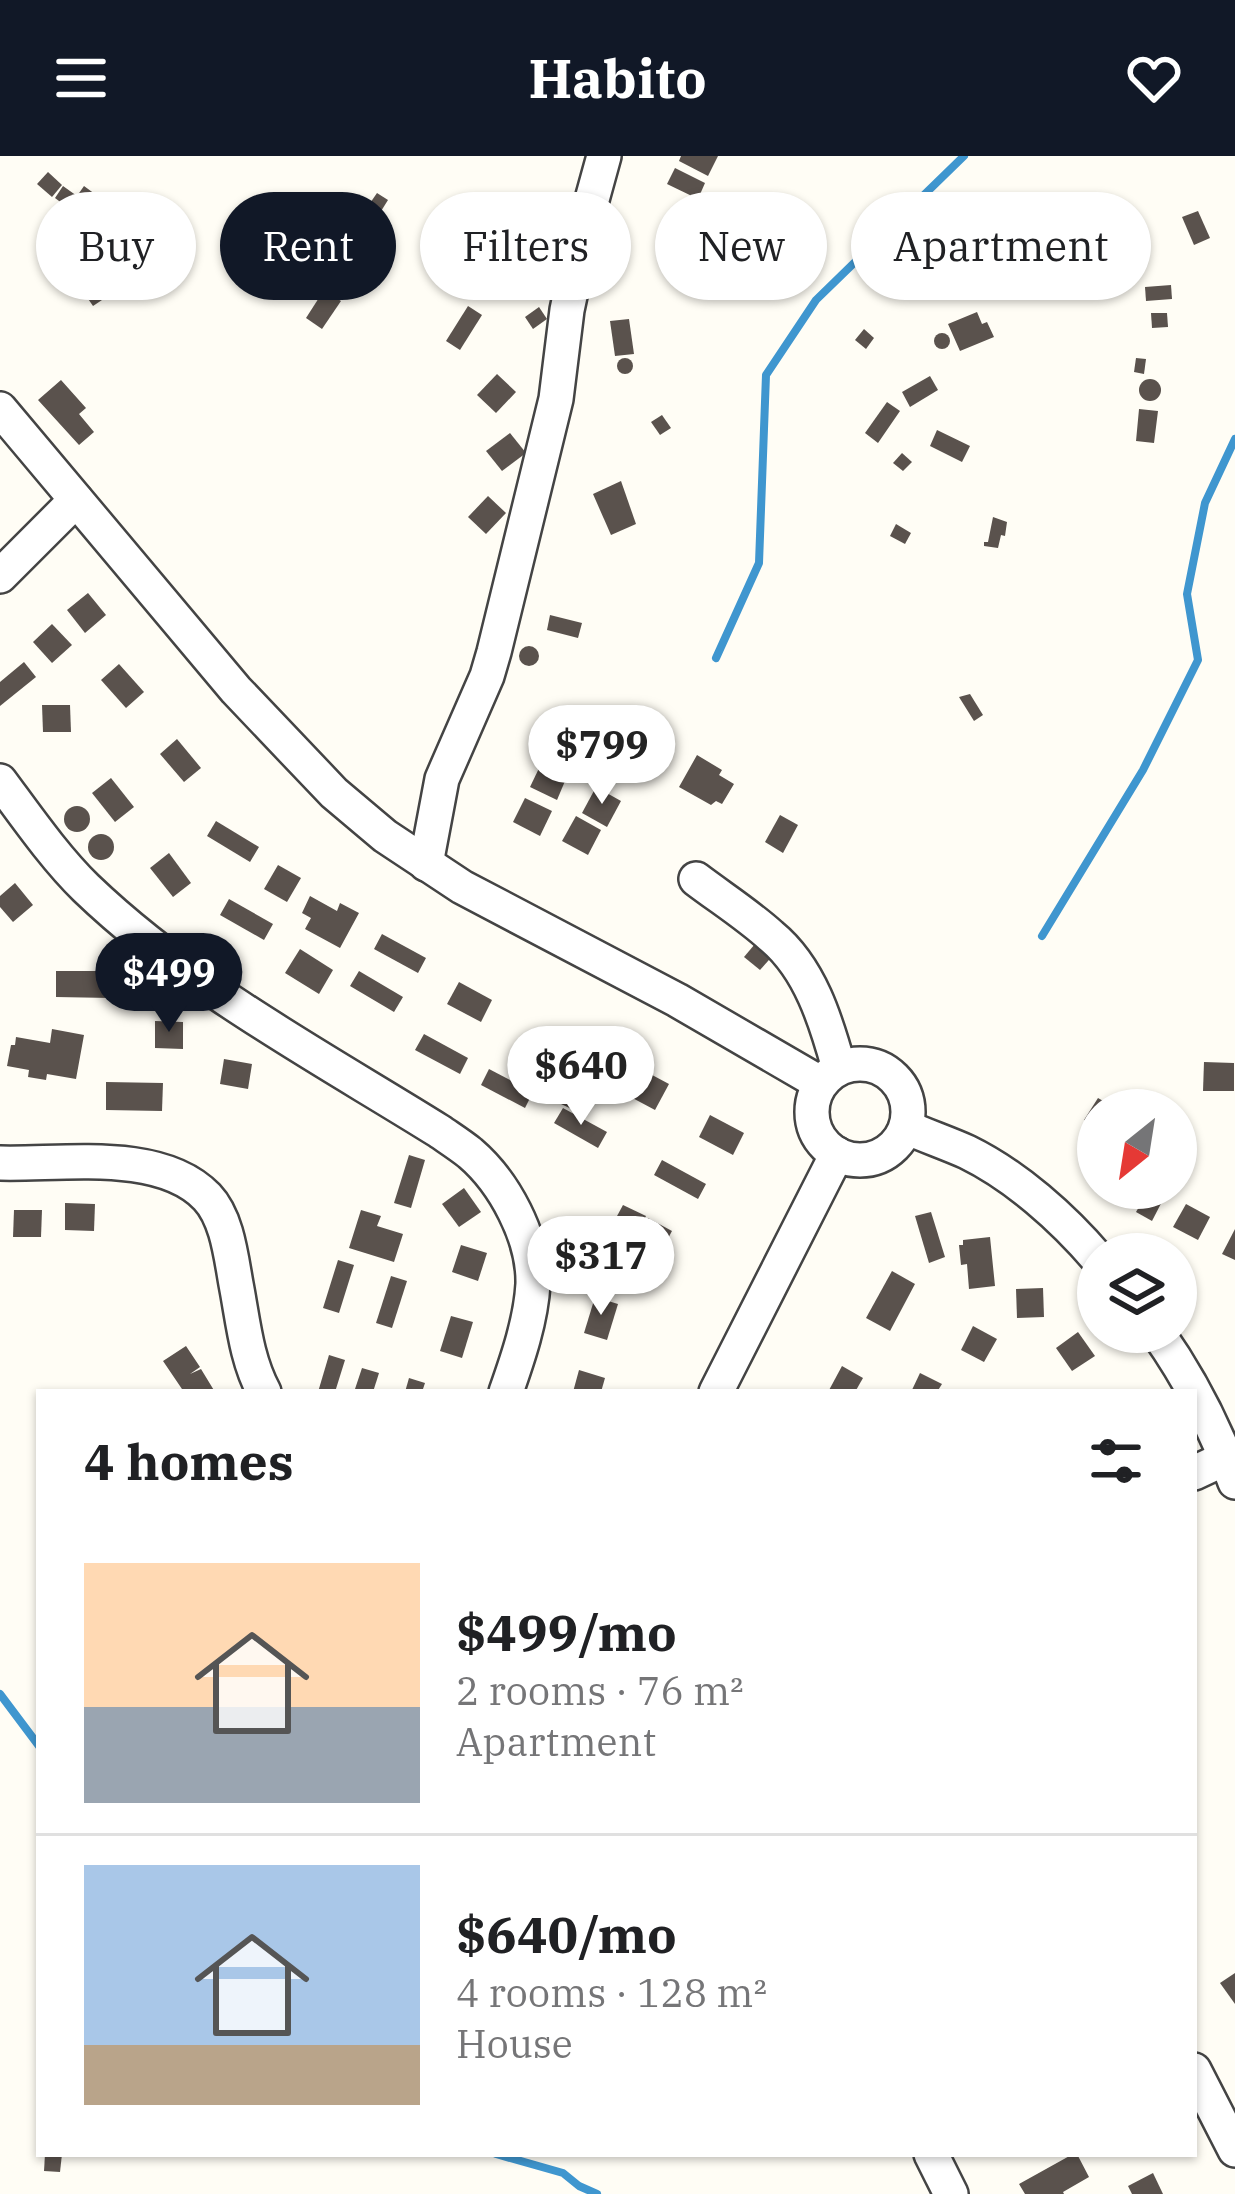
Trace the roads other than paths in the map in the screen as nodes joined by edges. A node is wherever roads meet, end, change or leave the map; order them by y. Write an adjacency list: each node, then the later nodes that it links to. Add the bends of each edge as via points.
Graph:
1 (604, 156): 6 (street, via 494,652 442,779)
2 (0, 409): 3 (street)
3 (76, 500): 4 (street); 6 (street, via 334,793)
4 (0, 576)
5 (0, 781): 15 (street, via 81,884 135,933 439,1131 495,1181 512,1206 533,1282)
6 (426, 864): 8 (street)
7 (696, 879): 8 (street, via 775,938 802,973 826,1023)
8 (830, 1075): 9 (street, via 866,1064 886,1071 906,1096); 10 (street, via 811,1105 812,1121)
9 (906, 1127): 10 (street, via 899,1142 872,1159); 12 (street, via 970,1154)
10 (837, 1154): 16 (street)
11 (0, 1163): 14 (street, via 106,1162 164,1171 209,1199 225,1232)
12 (1077, 1236)
13 (1171, 1353): 17 (street)
14 (263, 1389)
15 (507, 1389)
16 (718, 1389)
17 (1193, 1389)
18 (1197, 1396): 19 (street)
19 (1231, 1470): 20 (street)
20 (1197, 1473)
21 (1197, 2077): 22 (street)
22 (1235, 2150)
23 (933, 2157): 24 (street)
24 (952, 2194)

